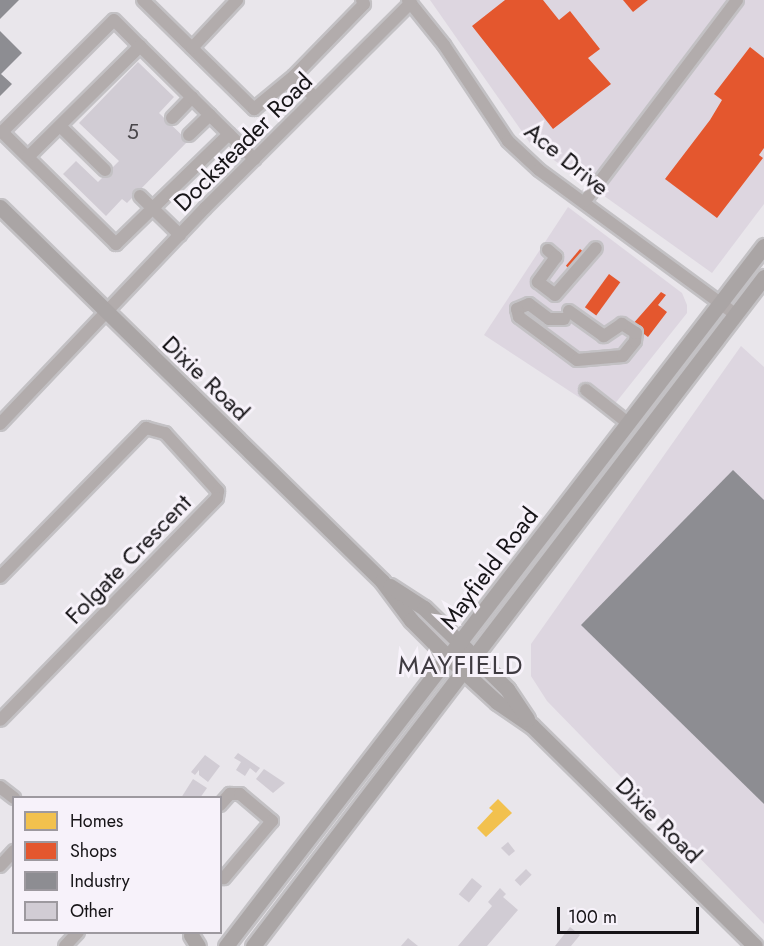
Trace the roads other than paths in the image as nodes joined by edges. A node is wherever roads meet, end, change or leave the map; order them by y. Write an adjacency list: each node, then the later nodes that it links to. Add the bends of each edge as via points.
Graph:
1 (143, 0): 7 (street)
2 (237, 0): 7 (street)
3 (362, 0): 8 (street, via 364,4)
4 (736, 0): 20 (street)
5 (410, 2): 10 (street, Docksteader Road); 20 (street, Ace Drive, via 508,141 539,170)
6 (140, 46): 9 (street); 13 (street); 16 (street, via 114,20 2,132)
7 (192, 48): 8 (street, via 254,109)
8 (294, 76): 10 (street)
9 (192, 98): 11 (street); 12 (street)
10 (315, 98): 17 (street, Docksteader Road)
11 (210, 115): 14 (street); 15 (street)
12 (172, 118)
13 (60, 126): 16 (street); 18 (street)
14 (229, 134): 17 (street); 22 (street)
15 (189, 135)
16 (28, 157): 22 (street, via 116,244)
17 (254, 159): 23 (street, Docksteader Road)
18 (105, 170)
19 (140, 196): 22 (street)
20 (585, 201): 28 (street, Ace Drive)
21 (0, 207): 29 (main road, Dixie Road)
22 (153, 208): 23 (street)
23 (180, 235): 29 (street, Docksteader Road)
24 (764, 246): 28 (main road, Mayfield Road)
25 (596, 248): 26 (street, via 555,295 538,282 556,257)
26 (548, 250)
27 (764, 277): 30 (main road, Mayfield Road)
28 (719, 304): 30 (street, Ace Drive); 33 (main road, Mayfield Road)
29 (108, 314): 34 (street, Docksteader Road); 36 (main road, Dixie Road)
30 (735, 314): 38 (main road, Mayfield Road)
31 (523, 320): 31 (street, via 517,313 521,304 529,304 549,319 566,315 604,336 622,324 636,333 635,341 622,356 577,360)
32 (586, 390): 33 (street)
33 (628, 423): 37 (main road, Mayfield Road)
34 (0, 424)
35 (0, 577): 41 (street, Folgate Crescent, via 147,428 165,433 218,491 217,498)
36 (382, 581): 37 (main road, Dixie Road, via 424,608); 39 (main road, Dixie Road, via 411,620)
37 (460, 643): 38 (main road, Dixie Road); 39 (main road, Mayfield Road)
38 (474, 657): 40 (main road, Mayfield Road); 42 (main road, Dixie Road, via 507,689)
39 (449, 658): 40 (main road, Dixie Road); 53 (main road, Mayfield Road)
40 (463, 671): 42 (main road, Dixie Road, via 497,702); 54 (main road, Mayfield Road)
41 (0, 720)
42 (532, 726): 55 (main road, Dixie Road)
43 (0, 787): 44 (street)
44 (12, 796)
45 (222, 803): 48 (street, via 230,794 240,794 272,822 224,878)
46 (12, 853): 47 (street)
47 (0, 866)
48 (222, 872)
49 (77, 934): 51 (street)
50 (192, 938): 52 (street)
51 (65, 946)
52 (206, 946)
53 (226, 946)
54 (253, 946)
55 (755, 946)

